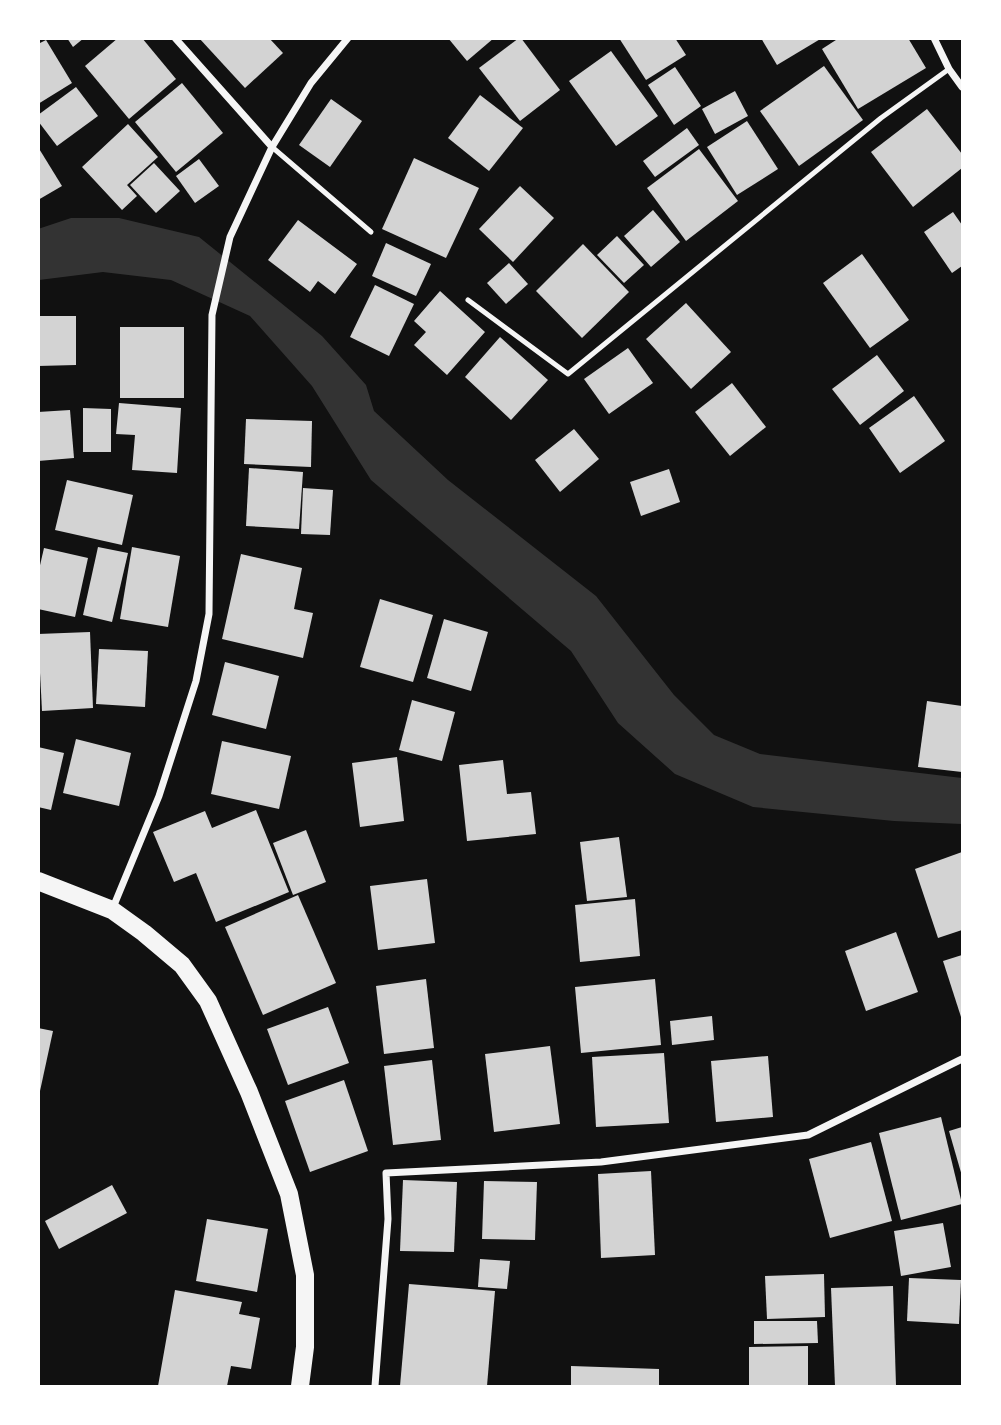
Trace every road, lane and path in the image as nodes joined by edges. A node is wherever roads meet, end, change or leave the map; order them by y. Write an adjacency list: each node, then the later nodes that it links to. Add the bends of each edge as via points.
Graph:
1 (175, 38): 6 (street)
2 (348, 38): 6 (street, via 311,83)
3 (934, 38): 4 (street)
4 (948, 69): 5 (street); 8 (lane, via 881,118 568,374)
5 (962, 87)
6 (272, 147): 7 (lane); 10 (street, via 230,237 212,315 209,614 196,681 159,796)
7 (371, 232)
8 (468, 300)
9 (38, 881): 10 (main road)
10 (112, 910): 12 (main road, via 182,965 208,1001 249,1092 289,1194 305,1275)
11 (962, 1059): 13 (street, via 808,1135 601,1162 386,1173 388,1219)
12 (300, 1387)
13 (375, 1387)

